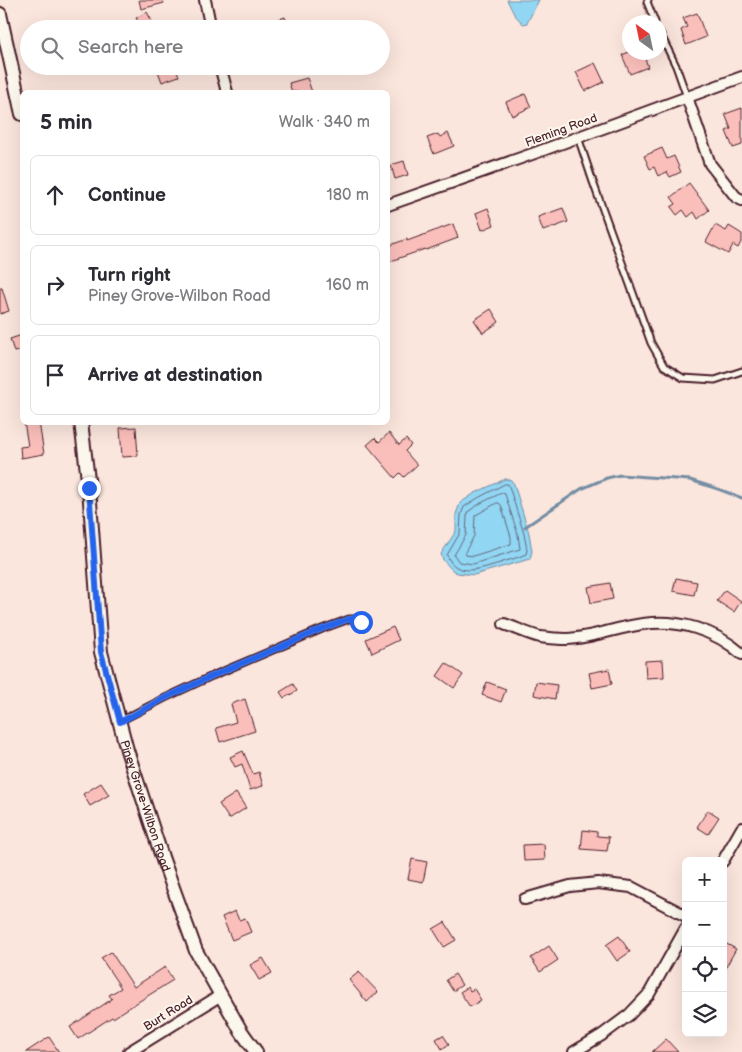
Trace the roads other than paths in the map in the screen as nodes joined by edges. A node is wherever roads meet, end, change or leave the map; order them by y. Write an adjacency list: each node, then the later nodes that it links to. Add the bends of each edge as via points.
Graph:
1 (205, 0): 5 (street)
2 (648, 0): 4 (lane)
3 (0, 14): 11 (street)
4 (652, 15)
5 (210, 20)
6 (667, 47): 10 (lane)
7 (222, 75): 9 (street)
8 (742, 77): 10 (street, Fleming Road)
9 (226, 90)
10 (687, 97): 12 (street, Fleming Road); 13 (street, via 710,164)
11 (20, 105)
12 (578, 137): 14 (street, Fleming Road); 15 (lane, via 632,293 651,343 664,366 684,378 715,380)
13 (742, 200)
14 (390, 204)
15 (742, 371)
16 (81, 425): 20 (street, Piney Grove-Wilbon Road, via 101,652)
17 (361, 622): 20 (lane, via 349,619 322,629 212,676)
18 (504, 624): 19 (street, via 540,637 568,639 643,624 670,623 716,636)
19 (742, 654)
20 (120, 722): 26 (street, Piney Grove-Wilbon Road, via 192,942)
21 (742, 828): 22 (street)
22 (725, 857)
23 (525, 899): 24 (street, via 570,886 598,883 631,886)
24 (682, 914)
25 (682, 935): 29 (street, via 649,994 630,1015)
26 (221, 995): 27 (street, Burt Road); 28 (street, Piney Grove-Wilbon Road)
27 (129, 1052)
28 (256, 1052)
29 (574, 1052)

